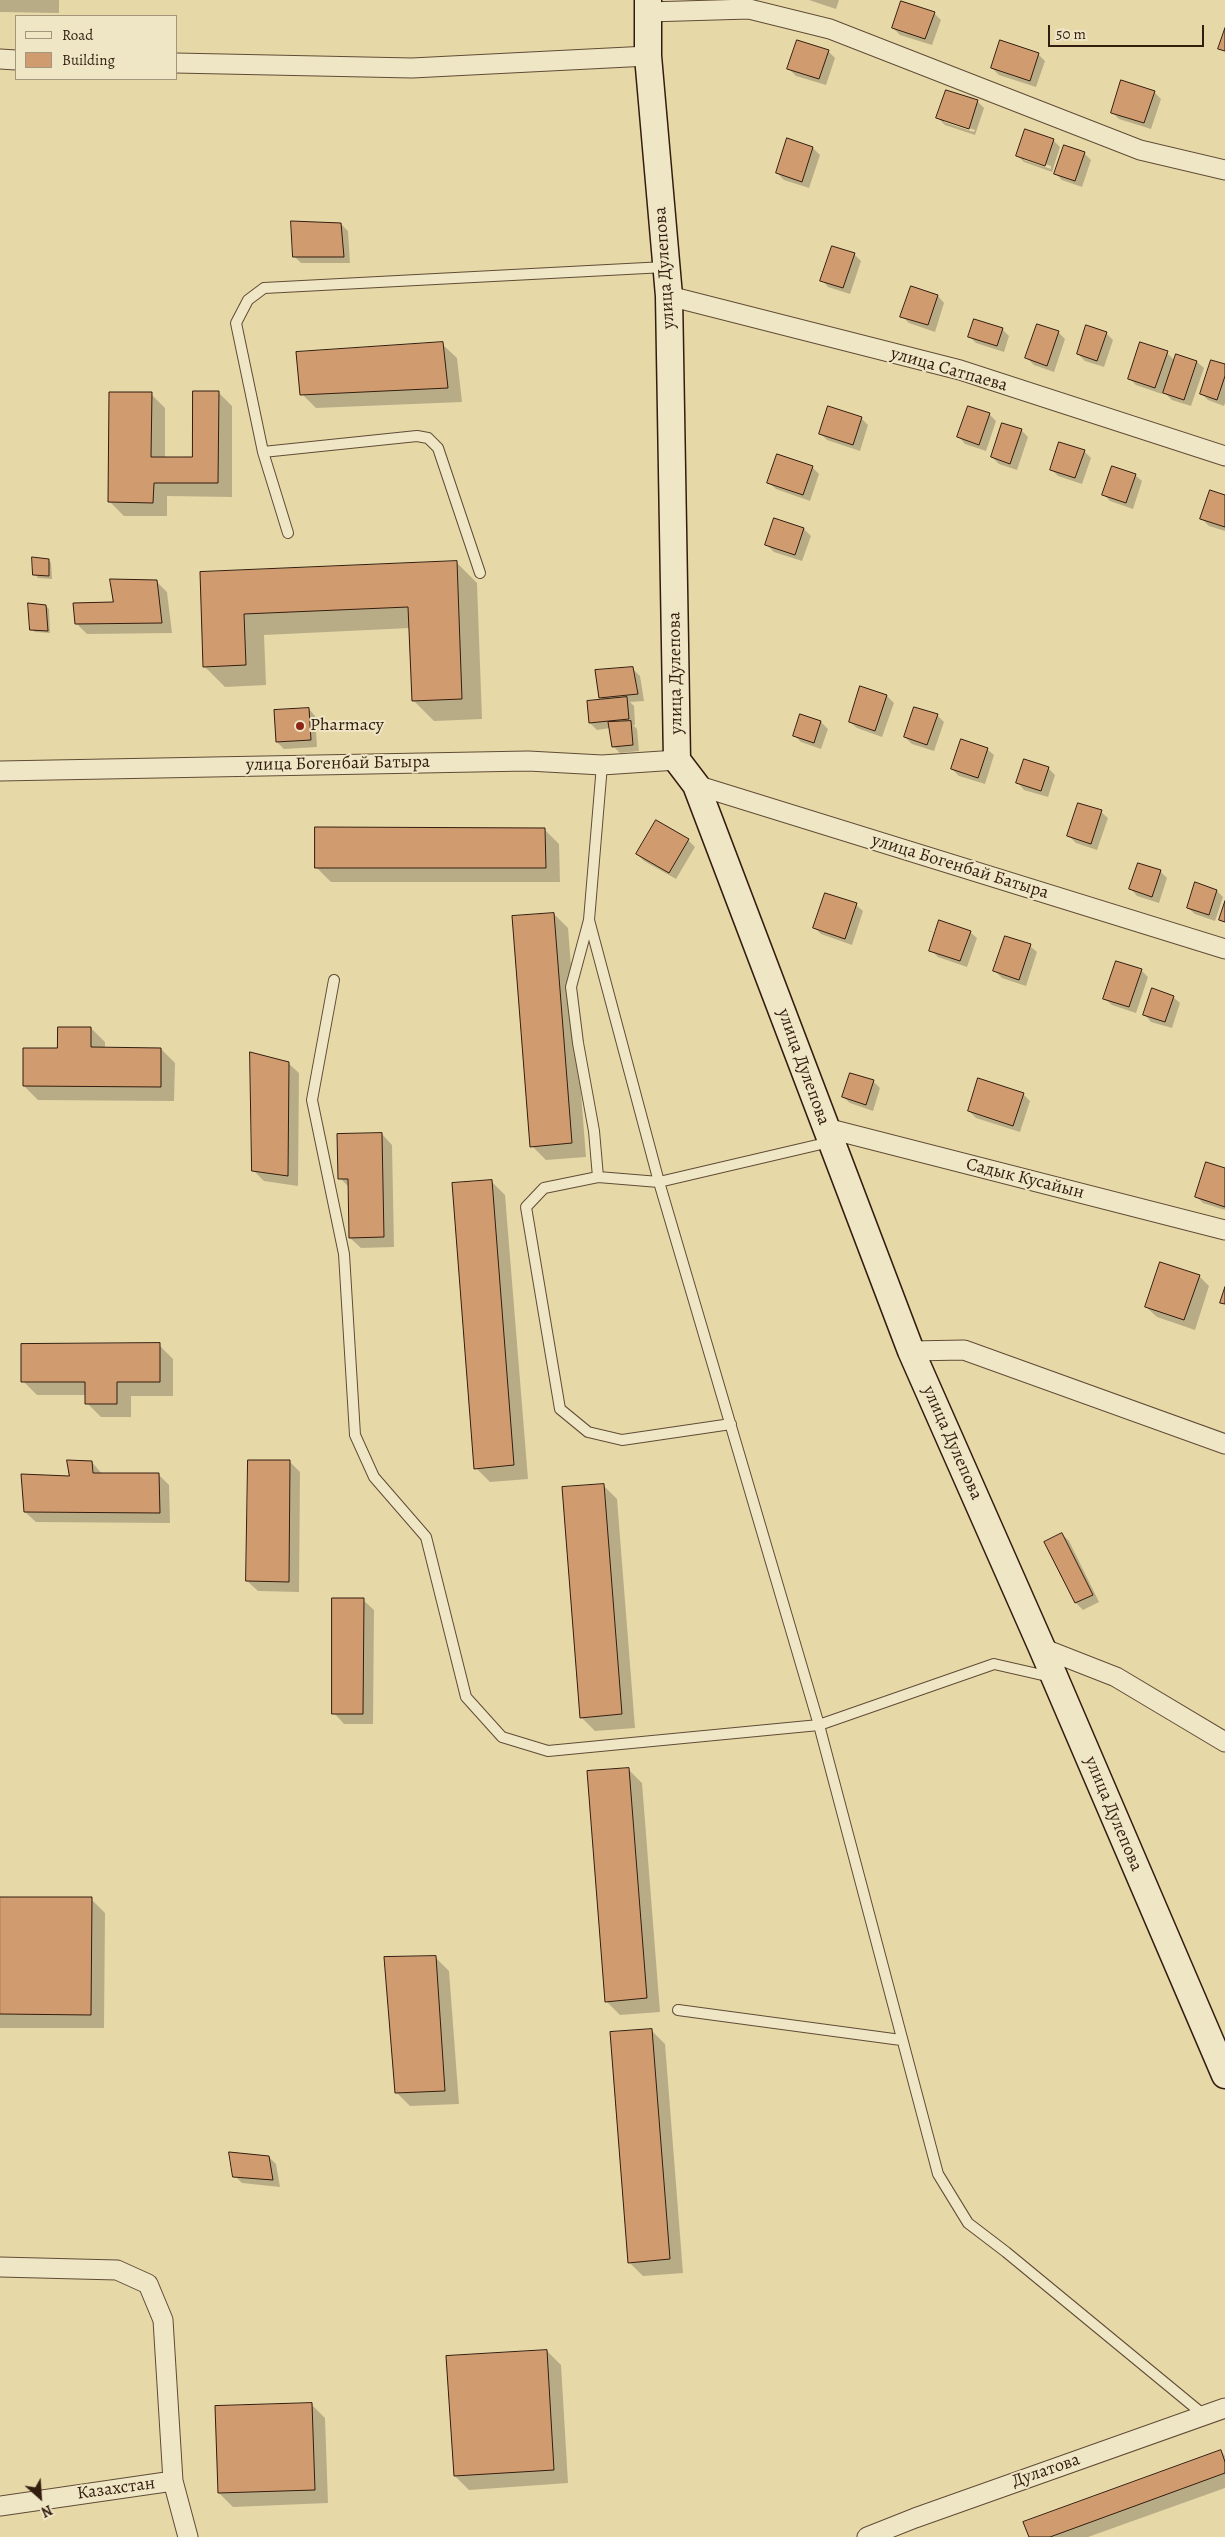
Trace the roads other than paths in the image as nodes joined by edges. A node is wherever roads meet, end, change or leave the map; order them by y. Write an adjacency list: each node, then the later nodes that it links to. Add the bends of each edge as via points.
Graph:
1 (648, 6): 2 (street, улица Дулепова); 6 (street, via 748,9 830,28 1140,150)
2 (648, 56): 5 (street, via 412,68); 7 (street, улица Дулепова)
3 (0, 59): 4 (street)
4 (15, 60)
5 (178, 63)
6 (1225, 170)
7 (666, 267): 8 (street, улица Дулепова); 9 (lane, via 264,288 248,300 236,324)
8 (669, 296): 10 (street, улица Сатпаева, via 960,370); 13 (street, улица Дулепова)
9 (263, 452): 11 (lane); 12 (lane, via 417,436 428,438 438,448)
10 (1225, 456)
11 (288, 533)
12 (480, 573)
13 (677, 760): 14 (street, улица Богенбай Батыра); 16 (street, улица Дулепова)
14 (602, 764): 15 (street, улица Богенбай Батыра, via 528,761); 17 (lane)
15 (0, 771)
16 (696, 785): 18 (street, улица Богенбай Батыра); 20 (street, улица Дулепова)
17 (589, 920): 21 (lane, via 571,987 594,1131); 22 (lane)
18 (1225, 949)
19 (334, 980): 29 (lane, via 312,1100 344,1254 355,1435 374,1477 426,1537 466,1697 502,1738 548,1751)
20 (828, 1135): 22 (lane); 23 (street, Садык Кусайын); 24 (street, улица Дулепова)
21 (598, 1178): 22 (lane); 25 (lane, via 544,1188 526,1207 560,1409 588,1432 622,1440)
22 (660, 1182): 25 (lane)
23 (1225, 1230)
24 (910, 1351): 26 (street, via 964,1350); 27 (street, улица Дулепова)
25 (731, 1424): 29 (lane)
26 (1225, 1444)
27 (1042, 1648): 28 (street, улица Дулепова); 30 (street, via 1116,1677)
28 (1055, 1678): 29 (lane, via 994,1664); 33 (street, улица Дулепова)
29 (818, 1725): 32 (lane)
30 (1225, 1742)
31 (678, 2010): 32 (lane)
32 (901, 2040): 36 (lane, via 938,2174 968,2223)
33 (1225, 2075)
34 (0, 2267): 37 (street, via 117,2270 148,2284 163,2320)
35 (1225, 2408): 36 (street, Дулатова)
36 (1204, 2415): 40 (street, Дулатова)
37 (173, 2481): 38 (street, Казахстан); 39 (street)
38 (0, 2506)
39 (188, 2537)
40 (867, 2537)

